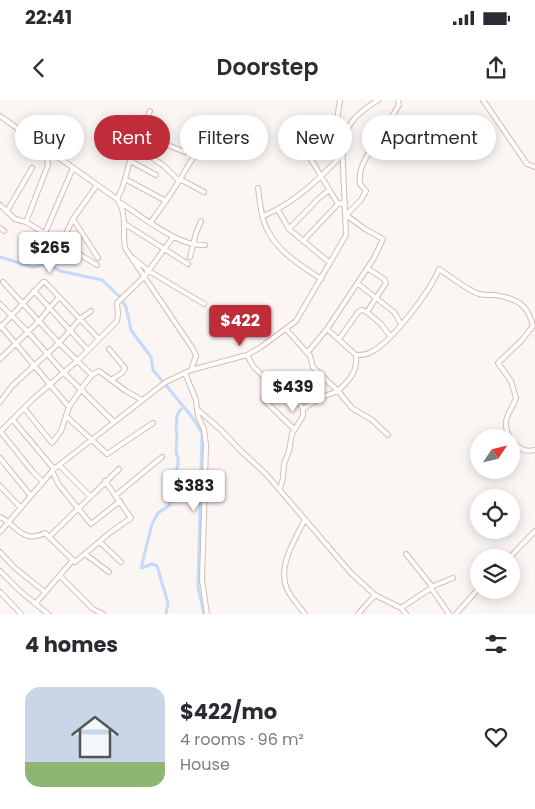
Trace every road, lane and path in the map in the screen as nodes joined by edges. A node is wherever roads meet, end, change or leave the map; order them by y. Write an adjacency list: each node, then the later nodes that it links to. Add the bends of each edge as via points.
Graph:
1 (340, 100): 7 (street)
2 (378, 100): 9 (street)
3 (398, 100): 37 (street, via 362,168 359,180 366,191)
4 (483, 100): 19 (street, via 526,164)
5 (150, 111): 6 (street)
6 (148, 115)
7 (338, 115)
8 (0, 116): 10 (street)
9 (352, 121)
10 (15, 126)
11 (47, 160): 41 (street)
12 (62, 160): 21 (street)
13 (155, 160): 25 (street)
14 (192, 160): 25 (street)
15 (311, 160): 23 (street)
16 (337, 160): 23 (street)
17 (343, 160): 32 (street)
18 (130, 161): 22 (street); 24 (street)
19 (535, 167)
20 (32, 168): 36 (street)
21 (73, 168): 26 (street); 45 (street)
22 (156, 175)
23 (321, 176): 28 (street); 35 (street)
24 (125, 179): 30 (street); 31 (street)
25 (180, 180): 29 (street); 31 (street)
26 (97, 185): 30 (street); 39 (street)
27 (258, 188): 38 (street)
28 (329, 190): 33 (street); 44 (street)
29 (204, 192)
30 (118, 200): 42 (street); 43 (street)
31 (166, 201): 42 (street)
32 (345, 203): 33 (street); 37 (street)
33 (338, 204): 47 (street)
34 (0, 205): 36 (street)
35 (278, 210): 38 (street); 44 (street)
36 (7, 211): 41 (street)
37 (346, 215): 55 (street, via 346,235); 58 (street, via 383,239)
38 (263, 216): 61 (street, via 274,242)
39 (73, 219): 48 (street); 54 (street)
40 (201, 221): 49 (street)
41 (26, 222): 45 (street)
42 (151, 222): 46 (street)
43 (125, 224): 51 (street); 52 (street, via 123,236)
44 (289, 229): 47 (street)
45 (45, 233): 48 (street)
46 (173, 236): 49 (street); 51 (street)
47 (303, 241): 55 (street)
48 (61, 244): 57 (street)
49 (192, 244): 50 (street); 53 (street)
50 (205, 245)
51 (164, 250): 56 (street); 59 (street)
52 (130, 256): 59 (street); 60 (street)
53 (190, 257)
54 (98, 258)
55 (330, 263): 61 (street)
56 (188, 264)
57 (97, 265)
58 (367, 268): 63 (street); 66 (street, via 386,283)
59 (149, 271): 60 (street); 69 (street)
60 (144, 277): 83 (street, via 117,303 117,321); 96 (street, via 193,349 196,356)
61 (321, 279): 79 (street, via 296,321)
62 (3, 282): 68 (street)
63 (357, 283): 66 (street); 78 (street)
64 (34, 291): 65 (street, via 45,282); 68 (street); 70 (street)
65 (59, 297): 70 (street); 74 (street)
66 (376, 298): 72 (street); 76 (street, via 394,312)
67 (0, 304): 73 (street)
68 (24, 304): 73 (street); 75 (street)
69 (204, 304)
70 (50, 308): 75 (street); 80 (street)
71 (92, 311): 74 (street)
72 (367, 312): 82 (street); 84 (street, via 359,311)
73 (11, 315): 77 (street); 81 (street)
74 (80, 320): 80 (street); 83 (street)
75 (39, 321): 81 (street); 86 (street)
76 (401, 324): 82 (street); 116 (street, via 440,269 478,294 502,296 523,305 533,326 498,363 511,381 516,398 506,417)
77 (0, 327): 85 (street)
78 (327, 328): 84 (street); 89 (street)
79 (286, 329): 89 (street); 91 (street)
80 (70, 331): 86 (street); 87 (street)
81 (28, 332): 85 (street); 90 (street)
82 (390, 336): 93 (street, via 372,352)
83 (98, 338): 87 (street)
84 (339, 339): 93 (street)
85 (16, 343): 92 (street); 95 (street)
86 (59, 343): 90 (street); 94 (street)
87 (87, 349): 94 (street)
88 (110, 349): 100 (street, via 124,368)
89 (307, 353): 104 (street, via 312,367)
90 (47, 354): 95 (street); 97 (street)
91 (247, 354): 96 (street); 102 (street, via 253,366)
92 (1, 355)
93 (356, 355): 104 (street, via 355,372)
94 (76, 361): 97 (street); 99 (street)
95 (34, 365): 101 (street); 106 (street)
96 (191, 370): 98 (street)
97 (64, 372): 101 (street); 103 (street)
98 (185, 373): 105 (street); 109 (street)
99 (92, 375): 100 (street, via 99,371); 103 (street)
100 (111, 380): 105 (street)
101 (51, 385): 107 (street); 108 (street)
102 (276, 388): 110 (street); 115 (street, via 263,400)
103 (81, 389): 107 (street); 113 (street)
104 (338, 391): 110 (street); 118 (street, via 352,408)
105 (142, 400): 113 (street)
106 (0, 402)
107 (69, 407): 111 (street)
108 (24, 408): 111 (street, via 52,443); 112 (street)
109 (198, 409): 130 (street); 166 (street, via 206,445 202,580)
110 (303, 409): 115 (street, via 303,416)
111 (66, 416): 119 (street)
112 (13, 420): 117 (street); 126 (street)
113 (114, 422): 119 (street)
114 (153, 423): 119 (street, via 107,454)
115 (294, 429): 130 (street)
116 (505, 429)
117 (0, 431): 128 (street)
118 (388, 435)
119 (92, 440): 124 (street)
120 (520, 448): 121 (street)
121 (535, 450)
122 (162, 457): 131 (street)
123 (0, 458): 132 (street)
124 (59, 465): 126 (street); 133 (street)
125 (119, 469): 127 (street)
126 (53, 470): 128 (street); 136 (street, via 59,485)
127 (105, 481): 131 (street); 133 (street)
128 (43, 482): 132 (street)
129 (0, 486): 135 (street)
130 (280, 489): 138 (street)
131 (116, 495): 134 (street)
132 (31, 496): 135 (street)
133 (90, 496): 136 (street)
134 (120, 501): 136 (street, via 91,524); 143 (street, via 131,518)
135 (20, 508): 139 (street)
136 (78, 508): 142 (street)
137 (0, 517): 139 (street)
138 (305, 519): 157 (street, via 351,573); 167 (street, via 285,562 284,578 291,597)
139 (9, 522): 140 (street); 142 (street, via 24,536 37,537 45,533)
140 (0, 532)
141 (535, 532): 144 (street)
142 (49, 537): 148 (street)
143 (100, 542): 146 (street); 149 (street)
144 (518, 549)
145 (0, 552): 156 (street)
146 (85, 554): 148 (street, via 75,562); 151 (street)
147 (406, 554): 154 (street)
148 (73, 560): 152 (street)
149 (121, 562)
150 (0, 571): 159 (street)
151 (109, 572)
152 (60, 576): 156 (street); 160 (street)
153 (453, 578): 154 (street)
154 (431, 588): 161 (street); 170 (street)
155 (0, 592): 162 (street)
156 (45, 592): 159 (street)
157 (375, 595): 161 (street); 168 (street)
158 (470, 598): 171 (street)
159 (36, 603): 163 (street)
160 (93, 608): 164 (street); 165 (street)
161 (401, 608): 169 (street)
162 (21, 614)
163 (48, 614)
164 (89, 614)
165 (103, 614)
166 (207, 614)
167 (305, 614)
168 (358, 614)
169 (406, 614)
170 (449, 614)
171 (456, 614)

